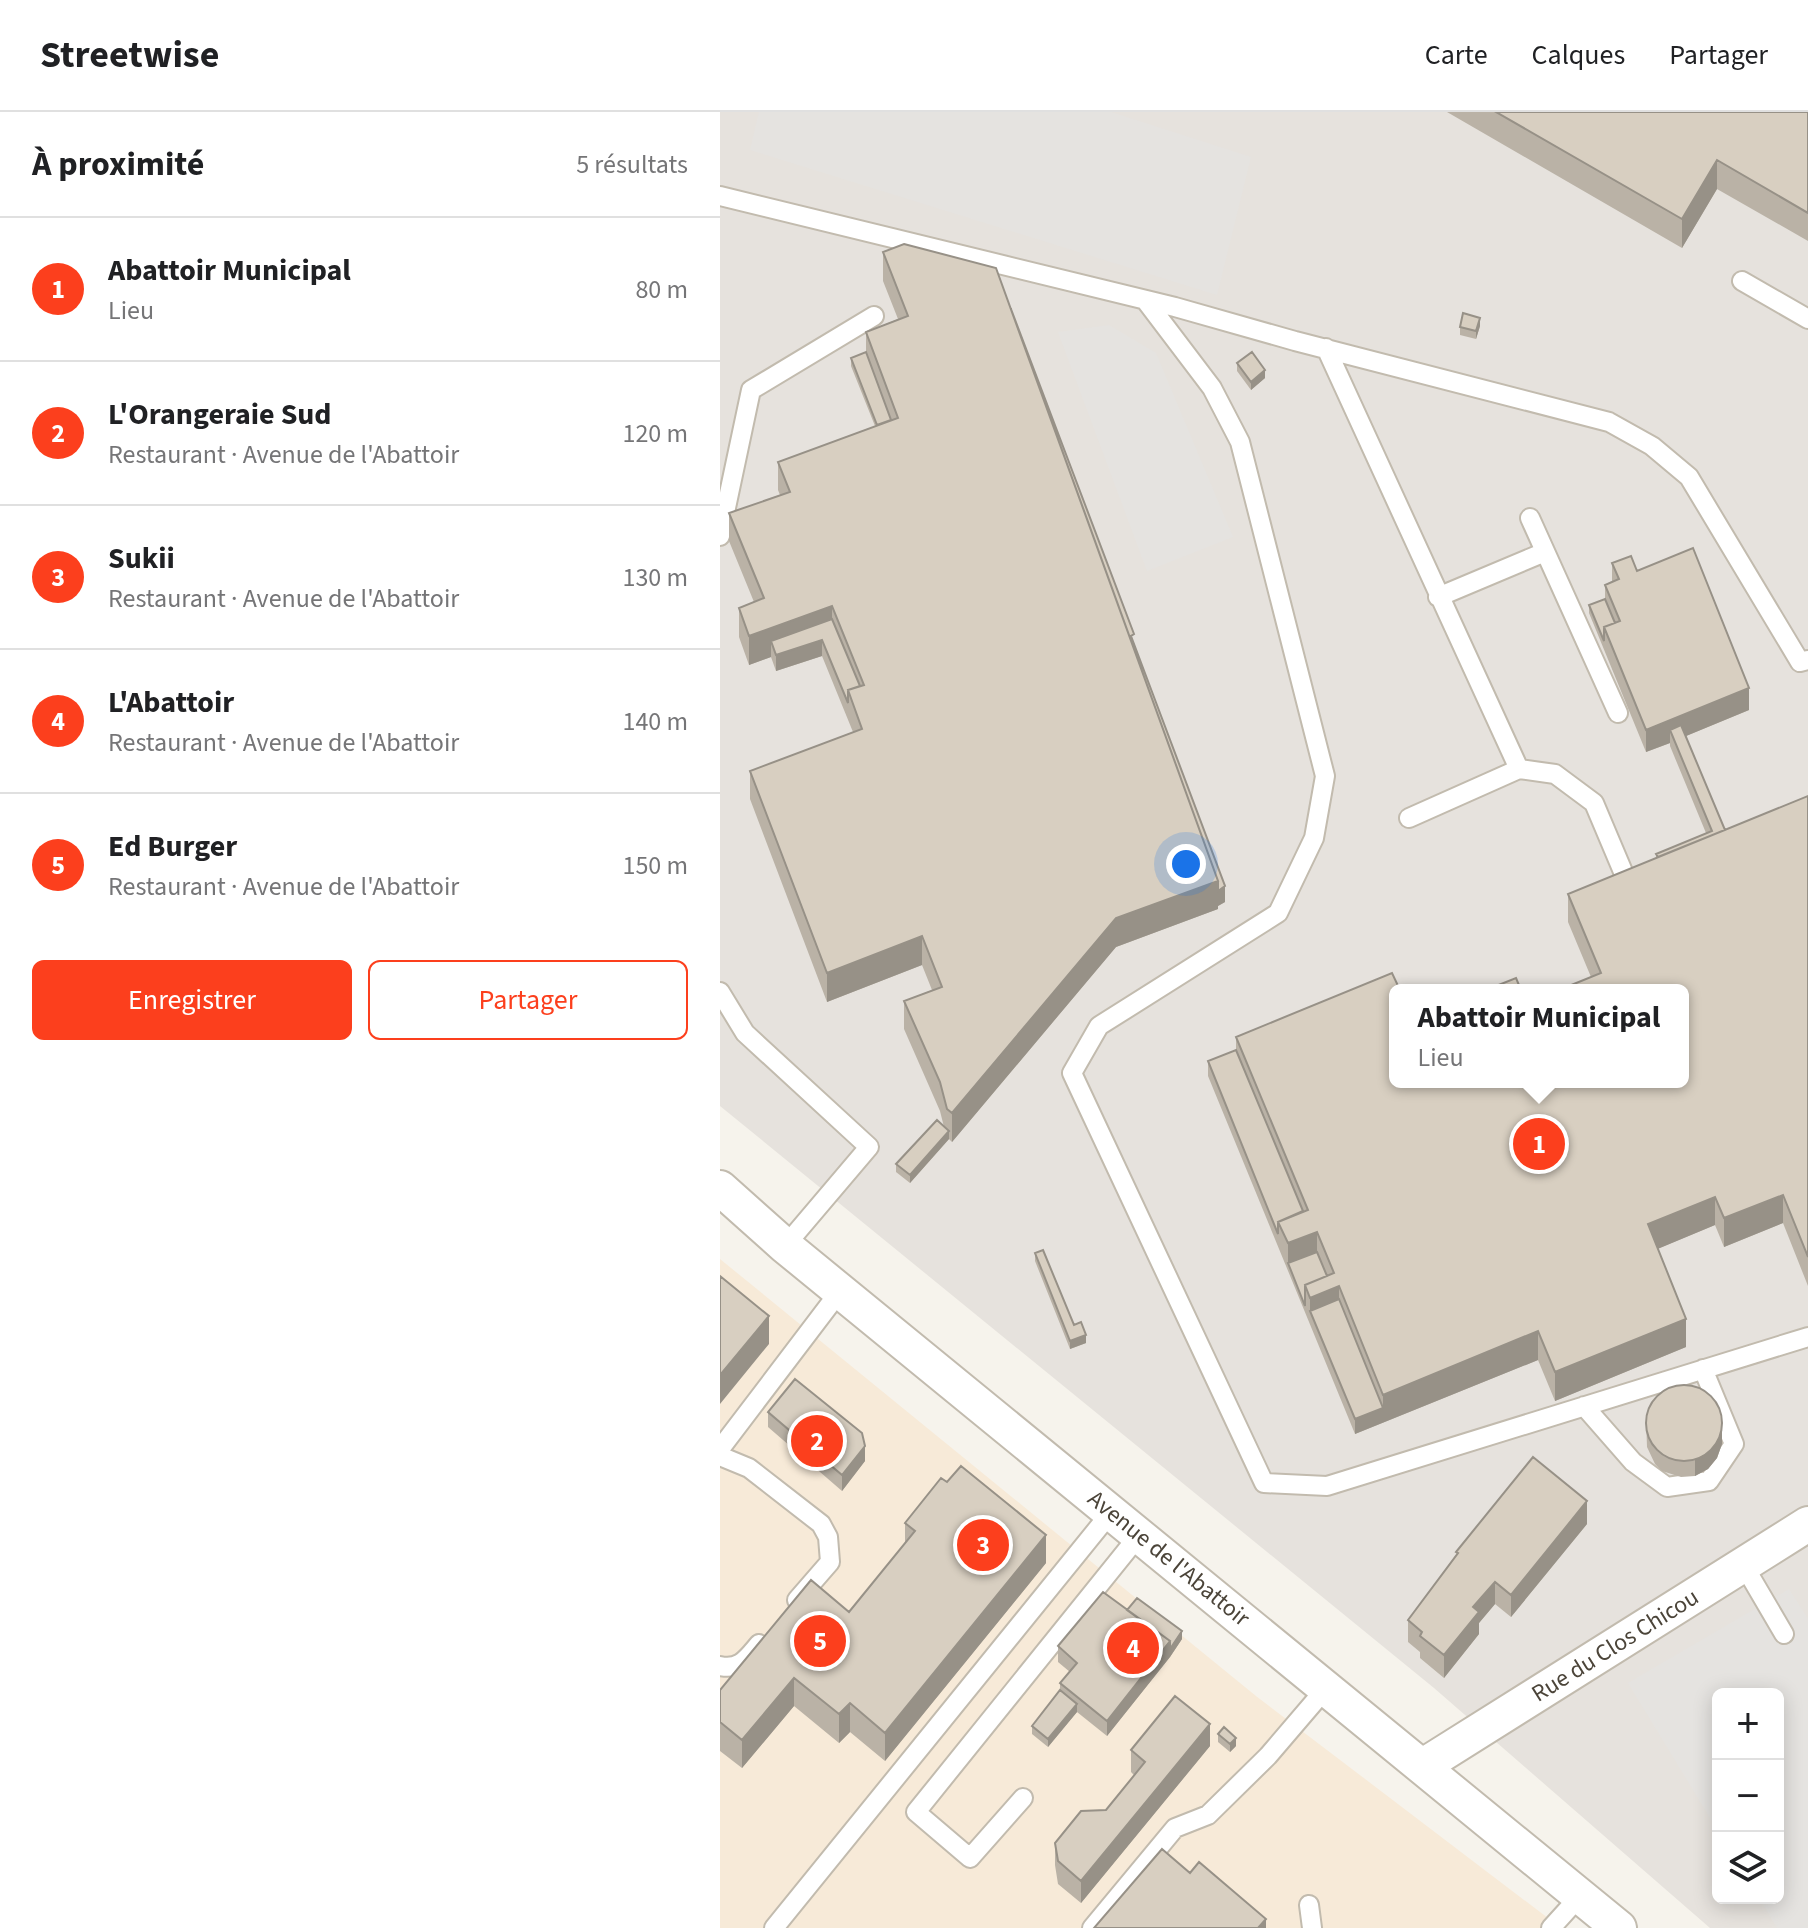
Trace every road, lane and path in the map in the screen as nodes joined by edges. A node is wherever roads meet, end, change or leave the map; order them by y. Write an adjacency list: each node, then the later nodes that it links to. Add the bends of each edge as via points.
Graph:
1 (720, 196): 3 (lane)
2 (1742, 281): 5 (lane)
3 (1146, 301): 6 (lane); 22 (lane, via 1212,388 1240,442 1325,776 1314,838 1278,913 1099,1026 1072,1073 1264,1483 1327,1486)
4 (874, 316): 8 (lane, via 751,390)
5 (1808, 319)
6 (1326, 348): 10 (lane); 11 (lane, via 1609,422 1652,446 1689,477 1800,662)
7 (1530, 518): 9 (lane)
8 (720, 536)
9 (1545, 552): 10 (lane); 12 (lane)
10 (1438, 597): 13 (lane)
11 (1808, 660)
12 (1618, 713)
13 (1519, 769): 14 (lane); 15 (lane, via 1555,774 1594,803)
14 (1409, 818)
15 (1632, 894)
16 (720, 992): 18 (lane, via 745,1033 869,1147)
17 (720, 1188): 18 (street, Avenue de l'Abattoir)
18 (785, 1246): 19 (street, Avenue de l'Abattoir)
19 (840, 1291): 23 (lane); 25 (street, Avenue de l'Abattoir)
20 (1808, 1337): 21 (lane)
21 (1703, 1369): 22 (lane); 22 (lane, via 1734,1444 1709,1481 1667,1487 1633,1462)
22 (1584, 1406)
23 (720, 1449)
24 (720, 1456): 30 (lane, via 749,1468 821,1524 830,1562 742,1664)
25 (1112, 1511): 27 (street, Avenue de l'Abattoir); 36 (lane)
26 (1808, 1524): 28 (street, Rue du Clos Chicou)
27 (1140, 1534): 31 (street, Avenue de l'Abattoir); 33 (lane, via 916,1812 970,1858)
28 (1743, 1564): 29 (lane); 32 (street, Rue du Clos Chicou)
29 (1784, 1634)
30 (720, 1666)
31 (1327, 1687): 32 (street, Avenue de l'Abattoir); 37 (lane, via 1208,1815 1175,1828)
32 (1423, 1766): 34 (street, Avenue de l'Abattoir)
33 (1023, 1798)
34 (1580, 1896): 39 (lane); 40 (street, Avenue de l'Abattoir)
35 (1309, 1905): 38 (lane)
36 (774, 1928)
37 (1092, 1928)
38 (1312, 1928)
39 (1551, 1928)
40 (1619, 1928)

